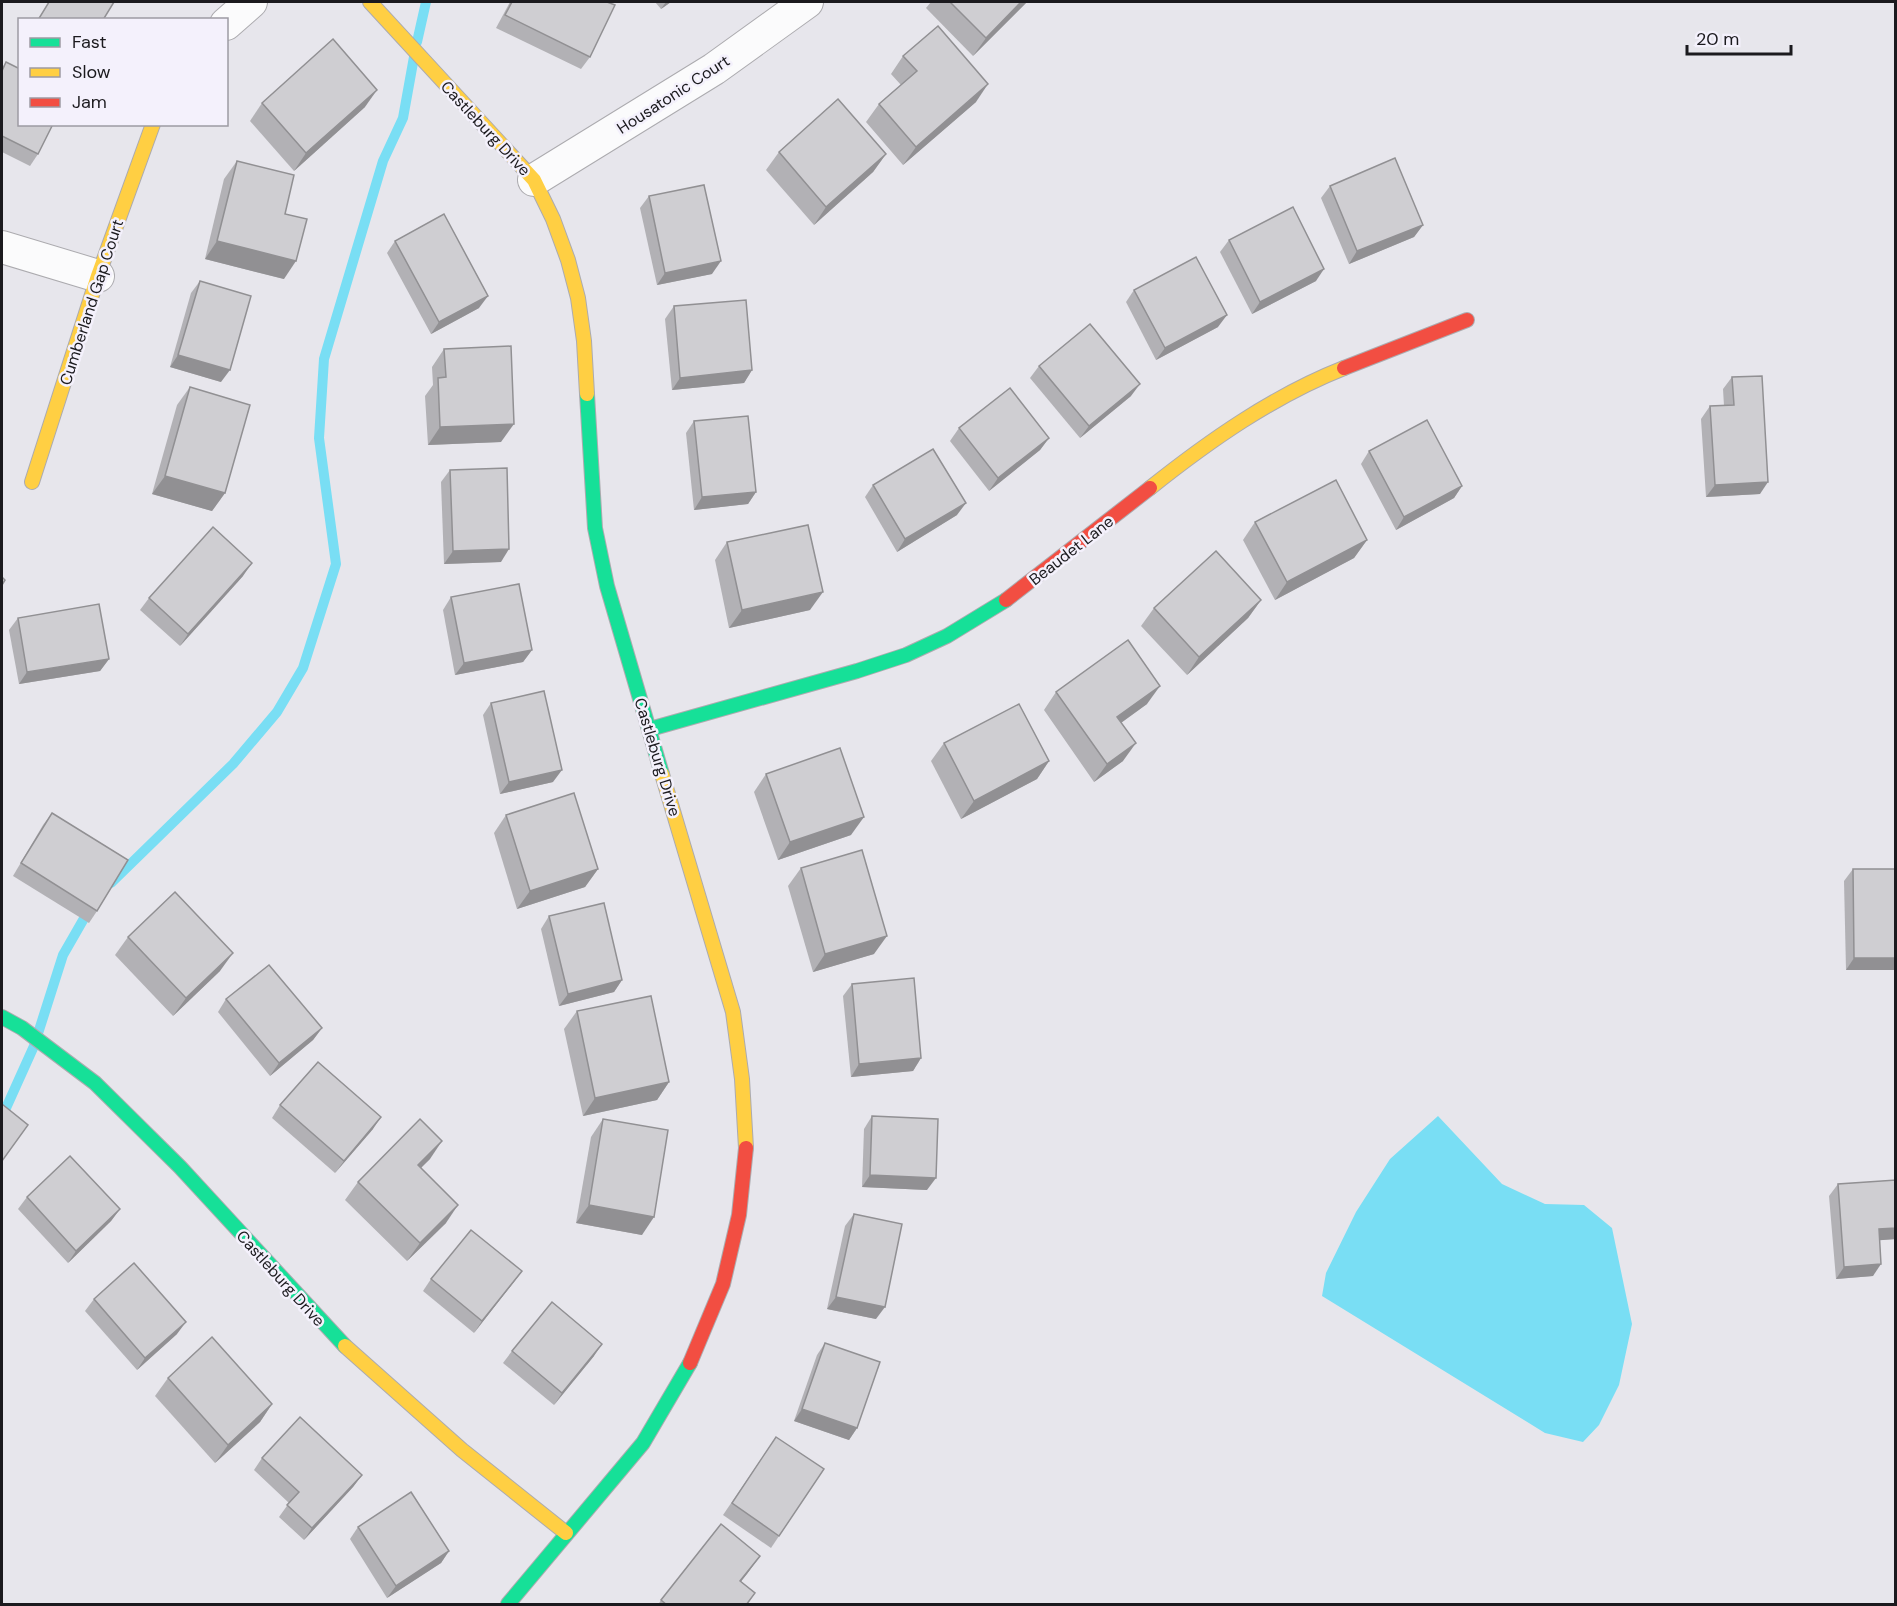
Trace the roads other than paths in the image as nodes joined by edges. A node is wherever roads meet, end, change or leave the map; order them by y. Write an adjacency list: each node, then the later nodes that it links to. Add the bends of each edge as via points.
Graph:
1 (251, 2): 4 (street)
2 (370, 2): 6 (street, Castleburg Drive)
3 (807, 2): 6 (street, Housatonic Court, via 714,69)
4 (228, 22)
5 (152, 126): 8 (street, Cumberland Gap Court)
6 (534, 180): 11 (street, Castleburg Drive, via 553,219 578,298 595,528 607,586)
7 (2, 247): 8 (street)
8 (98, 276): 10 (street, Cumberland Gap Court)
9 (1467, 320): 11 (street, Beaudet Lane, via 1324,376 1242,421 1193,454 998,607 946,636 906,655 857,671)
10 (32, 482)
11 (650, 729): 13 (street, Castleburg Drive, via 733,1012 747,1142 739,1215 723,1284 688,1369 644,1443)
12 (2, 1017): 13 (street, Castleburg Drive, via 95,1083 180,1167 336,1338 462,1450)
13 (566, 1533): 14 (street, Castleburg Drive)
14 (508, 1605)

